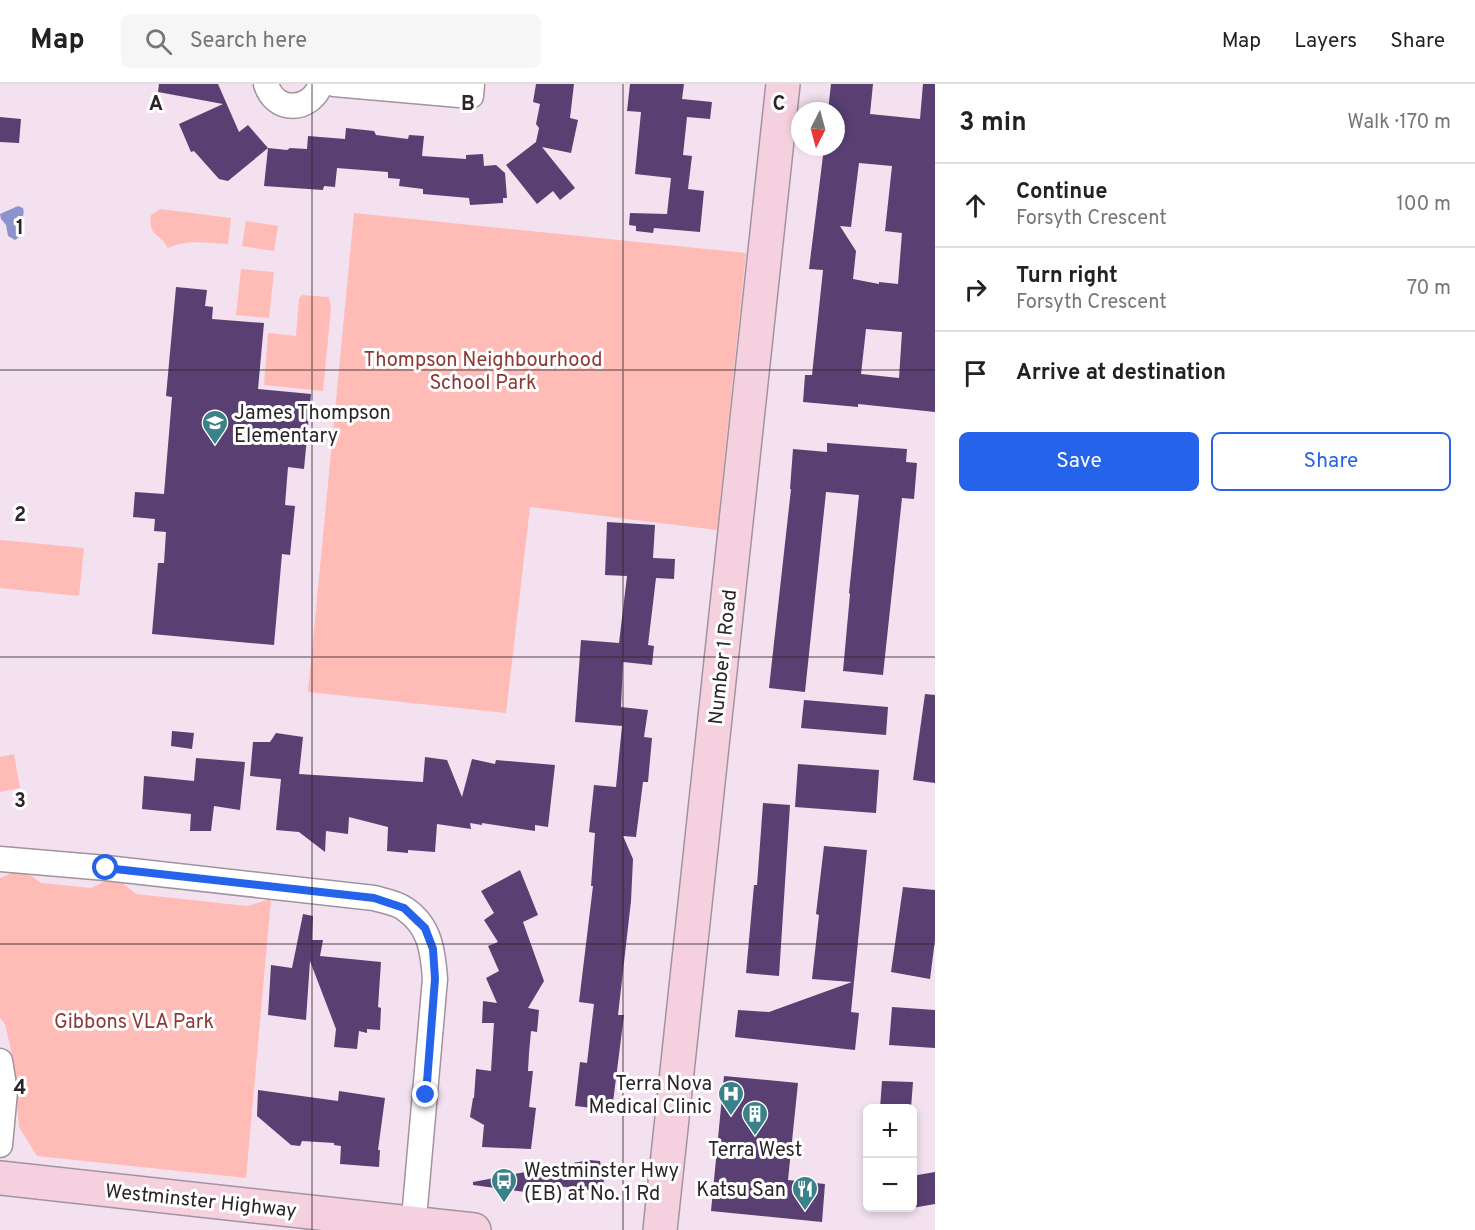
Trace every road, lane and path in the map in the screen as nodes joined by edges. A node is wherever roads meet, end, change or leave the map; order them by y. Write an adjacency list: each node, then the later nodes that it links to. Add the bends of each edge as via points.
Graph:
1 (266, 84): 2 (street, via 279,102 297,106 313,99)
2 (321, 84)
3 (334, 84): 4 (street, via 471,96)
4 (472, 84)
5 (783, 84): 12 (main road, Number 1 Road)
6 (0, 859): 10 (street, via 374,898 404,908 425,928 433,949 435,979)
7 (0, 1060): 8 (street, via 4,1091)
8 (0, 1144)
9 (0, 1178): 10 (main road, Westminster Highway)
10 (414, 1227): 11 (main road, Westminster Highway)
11 (474, 1230)
12 (660, 1230)

